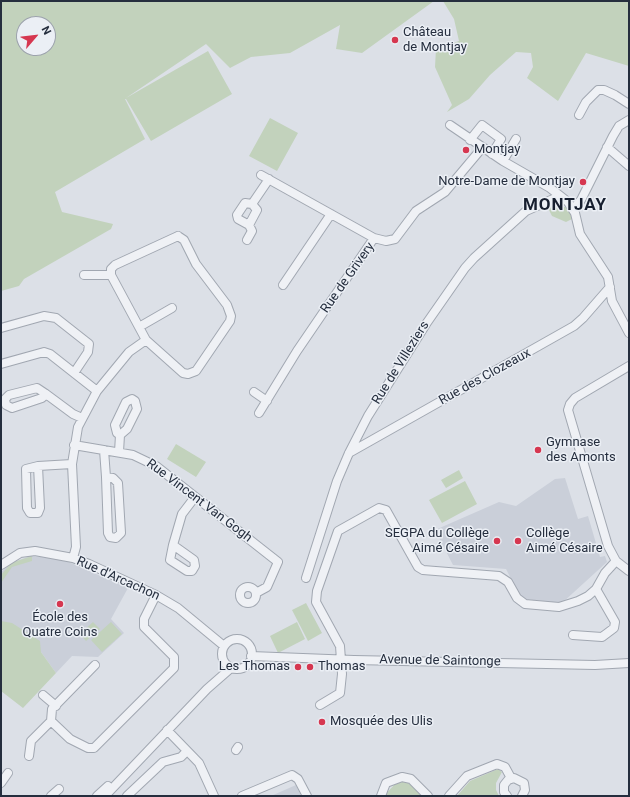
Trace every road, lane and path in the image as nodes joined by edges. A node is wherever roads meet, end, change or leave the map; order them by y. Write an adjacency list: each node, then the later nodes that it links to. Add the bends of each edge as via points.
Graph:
1 (629, 104): 2 (street, via 604,90 598,90)
2 (579, 115)
3 (629, 120): 7 (street, via 619,126)
4 (450, 125): 6 (street)
5 (516, 139): 10 (street)
6 (470, 140): 8 (street); 9 (street, via 482,125 501,139)
7 (607, 147): 11 (street); 16 (street, via 581,200)
8 (482, 148): 9 (street); 19 (street, Rue de Grivery, via 445,192 416,211 395,239 386,241)
9 (492, 154): 10 (street)
10 (503, 161): 14 (street)
11 (629, 166)
12 (261, 175): 13 (street)
13 (269, 179): 15 (street); 17 (street)
14 (560, 196): 16 (street); 43 (street, Rue de Villeziers, via 526,211 465,268 368,416)
15 (252, 204): 18 (street, via 257,210); 18 (street, via 245,203 237,215 238,219)
16 (573, 209): 24 (street, via 580,234 605,271)
17 (331, 214): 19 (street); 23 (street)
18 (249, 225): 20 (street, via 252,231)
19 (374, 238): 36 (street, Rue de Grivery, via 297,351)
20 (247, 240)
21 (84, 274): 22 (street)
22 (110, 275): 26 (street); 29 (street, via 115,265 178,236 184,240 196,264 230,310 230,321 196,371 192,373 183,372)
23 (283, 285)
24 (610, 287): 28 (street, via 612,301); 43 (street, Rue des Clozeaux, via 574,326)
25 (172, 308): 26 (street)
26 (139, 327): 29 (street)
27 (1, 328): 32 (street, via 44,316 56,318 89,344 88,352)
28 (629, 333)
29 (146, 340): 33 (street, via 129,352)
30 (1, 364): 32 (street, via 44,352)
31 (629, 366): 50 (street, via 575,398 568,410 608,546)
32 (74, 373): 33 (street)
33 (97, 391): 38 (street)
34 (254, 392): 36 (street)
35 (46, 394): 38 (street)
36 (267, 401): 37 (street, Rue de Grivery)
37 (259, 413)
38 (82, 418): 40 (street)
39 (120, 435): 42 (street)
40 (74, 445): 41 (street, Rue Vincent Van Gogh); 44 (street)
41 (104, 450): 42 (street, Rue Vincent Van Gogh); 46 (street)
42 (119, 452): 47 (street, Rue Vincent Van Gogh, via 133,455 156,466)
43 (349, 453): 53 (street, Rue de Villeziers, via 337,481)
44 (72, 464): 45 (street); 49 (street, via 76,547)
45 (38, 466): 45 (street, via 29,467 26,471 27,508 30,513 38,513 40,508)
46 (106, 478): 46 (street, via 108,533 110,537 116,538 121,533 118,483 113,478)
47 (195, 496): 48 (street, via 182,514); 55 (street, Rue Vincent Van Gogh, via 278,562 267,587)
48 (173, 545)
49 (73, 558): 51 (street, Rue d'Arcachon, via 28,551 12,556); 56 (street, Rue d'Arcachon)
50 (616, 561): 52 (street); 54 (street)
51 (1, 565)
52 (629, 571)
53 (306, 578)
54 (596, 589): 57 (street, via 610,612 614,628 602,636); 61 (street, via 578,601 559,607 524,604 517,598 508,582 499,576 423,570 418,566 392,519 382,508 338,531 317,591 316,602 340,646)
55 (256, 593)
56 (156, 595): 58 (street, Rue d'Arcachon, via 178,608); 69 (street, via 144,619 144,627 174,657 174,668 94,748 88,748 70,739)
57 (574, 635)
58 (224, 646): 59 (street, via 231,640 240,640 250,648); 60 (street)
59 (251, 656): 61 (street, Avenue de Saintonge); 64 (street, via 244,667)
60 (222, 659): 64 (street); 65 (street, via 219,671)
61 (342, 660): 62 (street, Avenue de Saintonge, via 595,665); 67 (street, via 340,694)
62 (629, 663)
63 (95, 665): 68 (street)
64 (231, 668): 65 (street)
65 (207, 688): 70 (street)
66 (43, 695): 68 (street)
67 (320, 705)
68 (56, 706): 69 (street, via 52,710)
69 (51, 721): 73 (street, via 32,741)
70 (166, 730): 71 (street); 72 (street)
71 (159, 738): 79 (street, via 152,741); 80 (street, via 156,745)
72 (187, 751): 81 (street, via 181,757 163,762); 82 (street, via 199,763)
73 (29, 756)
74 (8, 773): 76 (street)
75 (511, 778): 87 (street, via 505,767 497,764 467,776); 88 (street, via 504,785); 89 (street, via 518,778 524,783 525,790)
76 (1, 783)
77 (59, 789): 78 (street)
78 (51, 796)
79 (97, 796)
80 (105, 796)
81 (127, 796)
82 (214, 796)
83 (242, 796): 84 (street, via 292,775 298,779)
84 (307, 796)
85 (380, 796): 86 (street, via 386,783 402,777 412,779)
86 (428, 796)
87 (449, 796)
88 (507, 796)
89 (522, 796)

